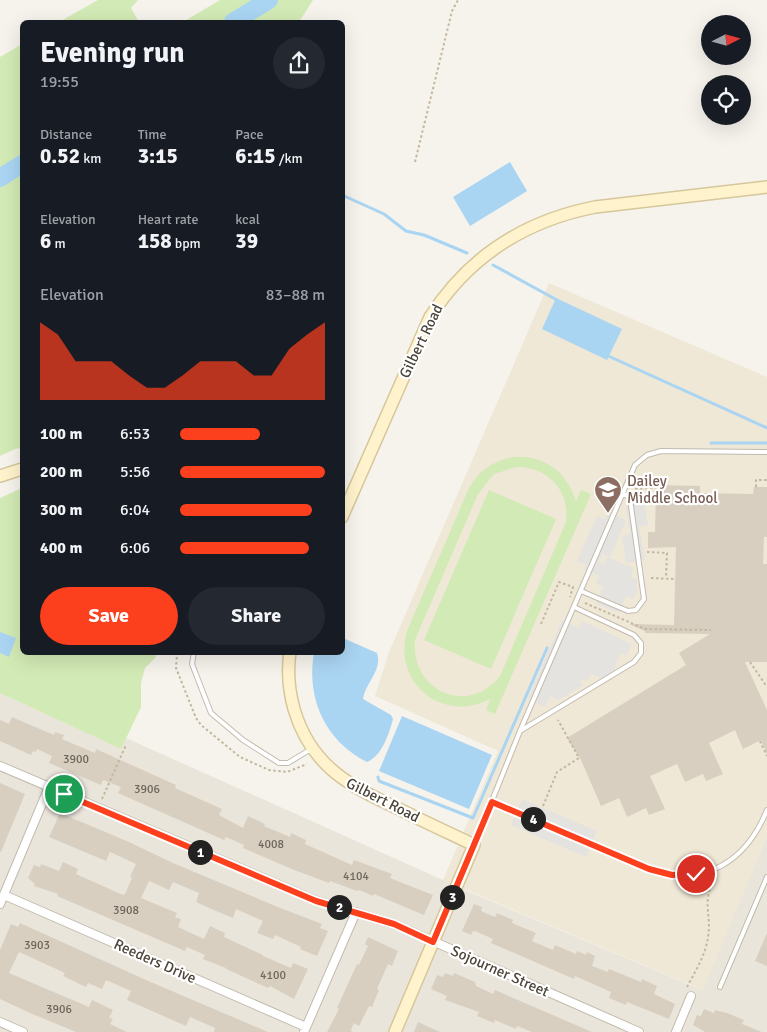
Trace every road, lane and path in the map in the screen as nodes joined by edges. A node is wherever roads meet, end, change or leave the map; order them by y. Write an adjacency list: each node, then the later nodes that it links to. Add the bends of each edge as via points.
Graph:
1 (458, 0): 2 (path, via 452,11)
2 (414, 162)
3 (767, 187): 12 (street, Gilbert Road, via 569,212 506,240 468,269 445,293 430,317)
4 (767, 452): 11 (lane, via 656,452 643,457 635,465)
5 (20, 470): 6 (street)
6 (0, 476)
7 (767, 480): 8 (path, via 756,480)
8 (756, 487)
9 (656, 488): 10 (path)
10 (635, 489)
11 (622, 492): 17 (lane); 17 (lane, via 630,499 644,600 639,608 632,611)
12 (345, 510)
13 (647, 552): 15 (path, via 667,553)
14 (651, 578): 15 (path)
15 (666, 578): 16 (path)
16 (675, 578)
17 (581, 590): 20 (lane)
18 (570, 597): 21 (path, via 573,587 559,582)
19 (585, 603): 22 (path, via 645,629)
20 (574, 607): 28 (lane); 28 (lane, via 634,635 641,643 641,653 634,662)
21 (541, 624)
22 (711, 630)
23 (194, 655): 31 (lane, via 192,664 211,713 243,740 279,763 288,763)
24 (290, 655): 31 (street, Gilbert Road, via 291,696 303,733)
25 (750, 662): 26 (path)
26 (767, 687)
27 (558, 720): 37 (path, via 579,758 558,772)
28 (520, 731): 36 (lane)
29 (760, 741): 32 (path)
30 (126, 745): 35 (path)
31 (312, 748): 39 (street, Gilbert Road, via 330,770 352,786)
32 (767, 756)
33 (0, 766): 34 (street, Sojourner Street)
34 (48, 787): 42 (street); 44 (street, Sojourner Street, via 316,901)
35 (102, 799)
36 (492, 802): 39 (lane); 40 (lane, via 657,872 696,874)
37 (543, 806)
38 (767, 810): 40 (lane, via 748,845)
39 (474, 845): 45 (street)
40 (721, 866): 47 (path, via 707,900 709,929 706,946)
41 (767, 877): 46 (lane)
42 (4, 895): 43 (street); 50 (street, Reeders Drive)
43 (0, 904)
44 (356, 912): 45 (street, Sojourner Street, via 394,924); 50 (street)
45 (433, 942): 52 (street); 53 (street, Sojourner Street)
46 (720, 986)
47 (687, 987)
48 (691, 996): 54 (street)
49 (0, 1022): 51 (street)
50 (305, 1029)
51 (23, 1032)
52 (395, 1032)
53 (639, 1032)
54 (676, 1032)

